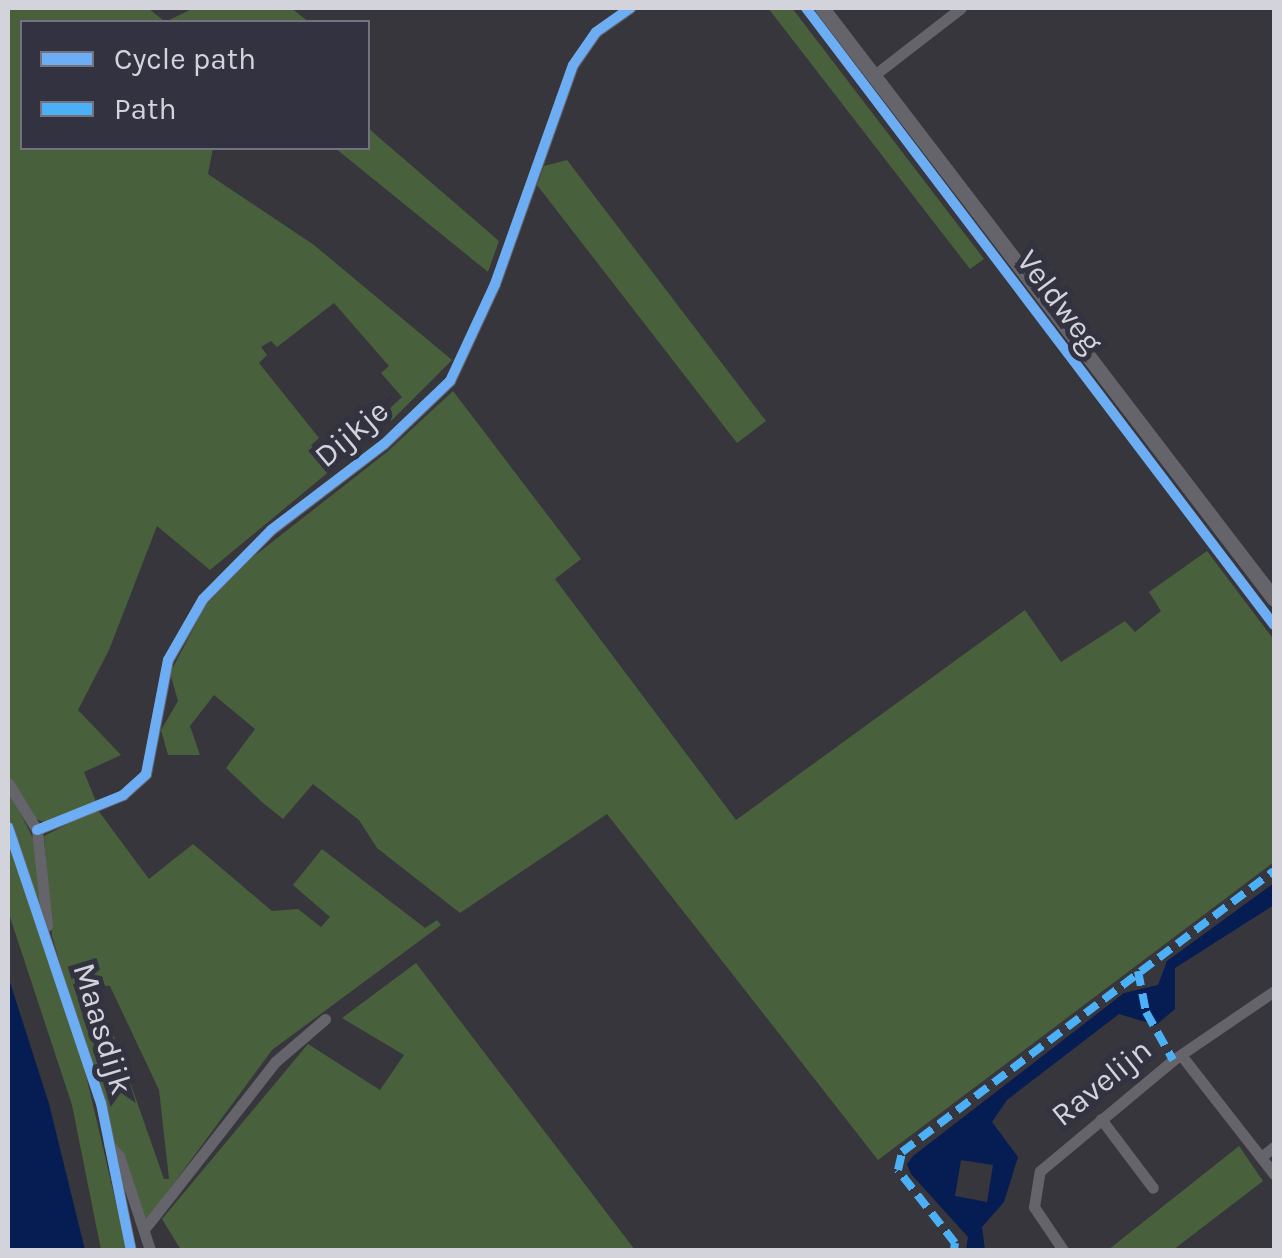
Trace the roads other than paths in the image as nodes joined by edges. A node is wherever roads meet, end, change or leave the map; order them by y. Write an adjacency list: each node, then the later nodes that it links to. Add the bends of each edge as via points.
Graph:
1 (630, 8): 8 (street, Dijkje, via 596,32 572,65 496,284 450,381 384,444 271,530 204,598 168,660 146,774 124,795)
2 (822, 8): 4 (street, Veldweg)
3 (961, 8): 4 (street)
4 (873, 76): 5 (street, Veldweg)
5 (1274, 599)
6 (8, 783): 8 (street, Maasdijk)
7 (8, 827): 9 (street, Maasdijk)
8 (37, 830): 9 (street, Maasdijk)
9 (46, 934): 14 (street, Maasdijk)
10 (1274, 991): 12 (street, Ravelijn)
11 (325, 1019): 19 (street, via 275,1062)
12 (1182, 1055): 13 (street, Ravelijn); 16 (street)
13 (1100, 1119): 18 (street); 22 (street, Ravelijn, via 1050,1161 1034,1188 1038,1215)
14 (108, 1144): 19 (street, Maasdijk); 20 (street, Maasdijk)
15 (1274, 1147): 16 (street)
16 (1261, 1157): 17 (street)
17 (1274, 1174)
18 (1152, 1188)
19 (145, 1228): 21 (street, Maasdijk)
20 (132, 1250)
21 (150, 1250)
22 (1063, 1250)

